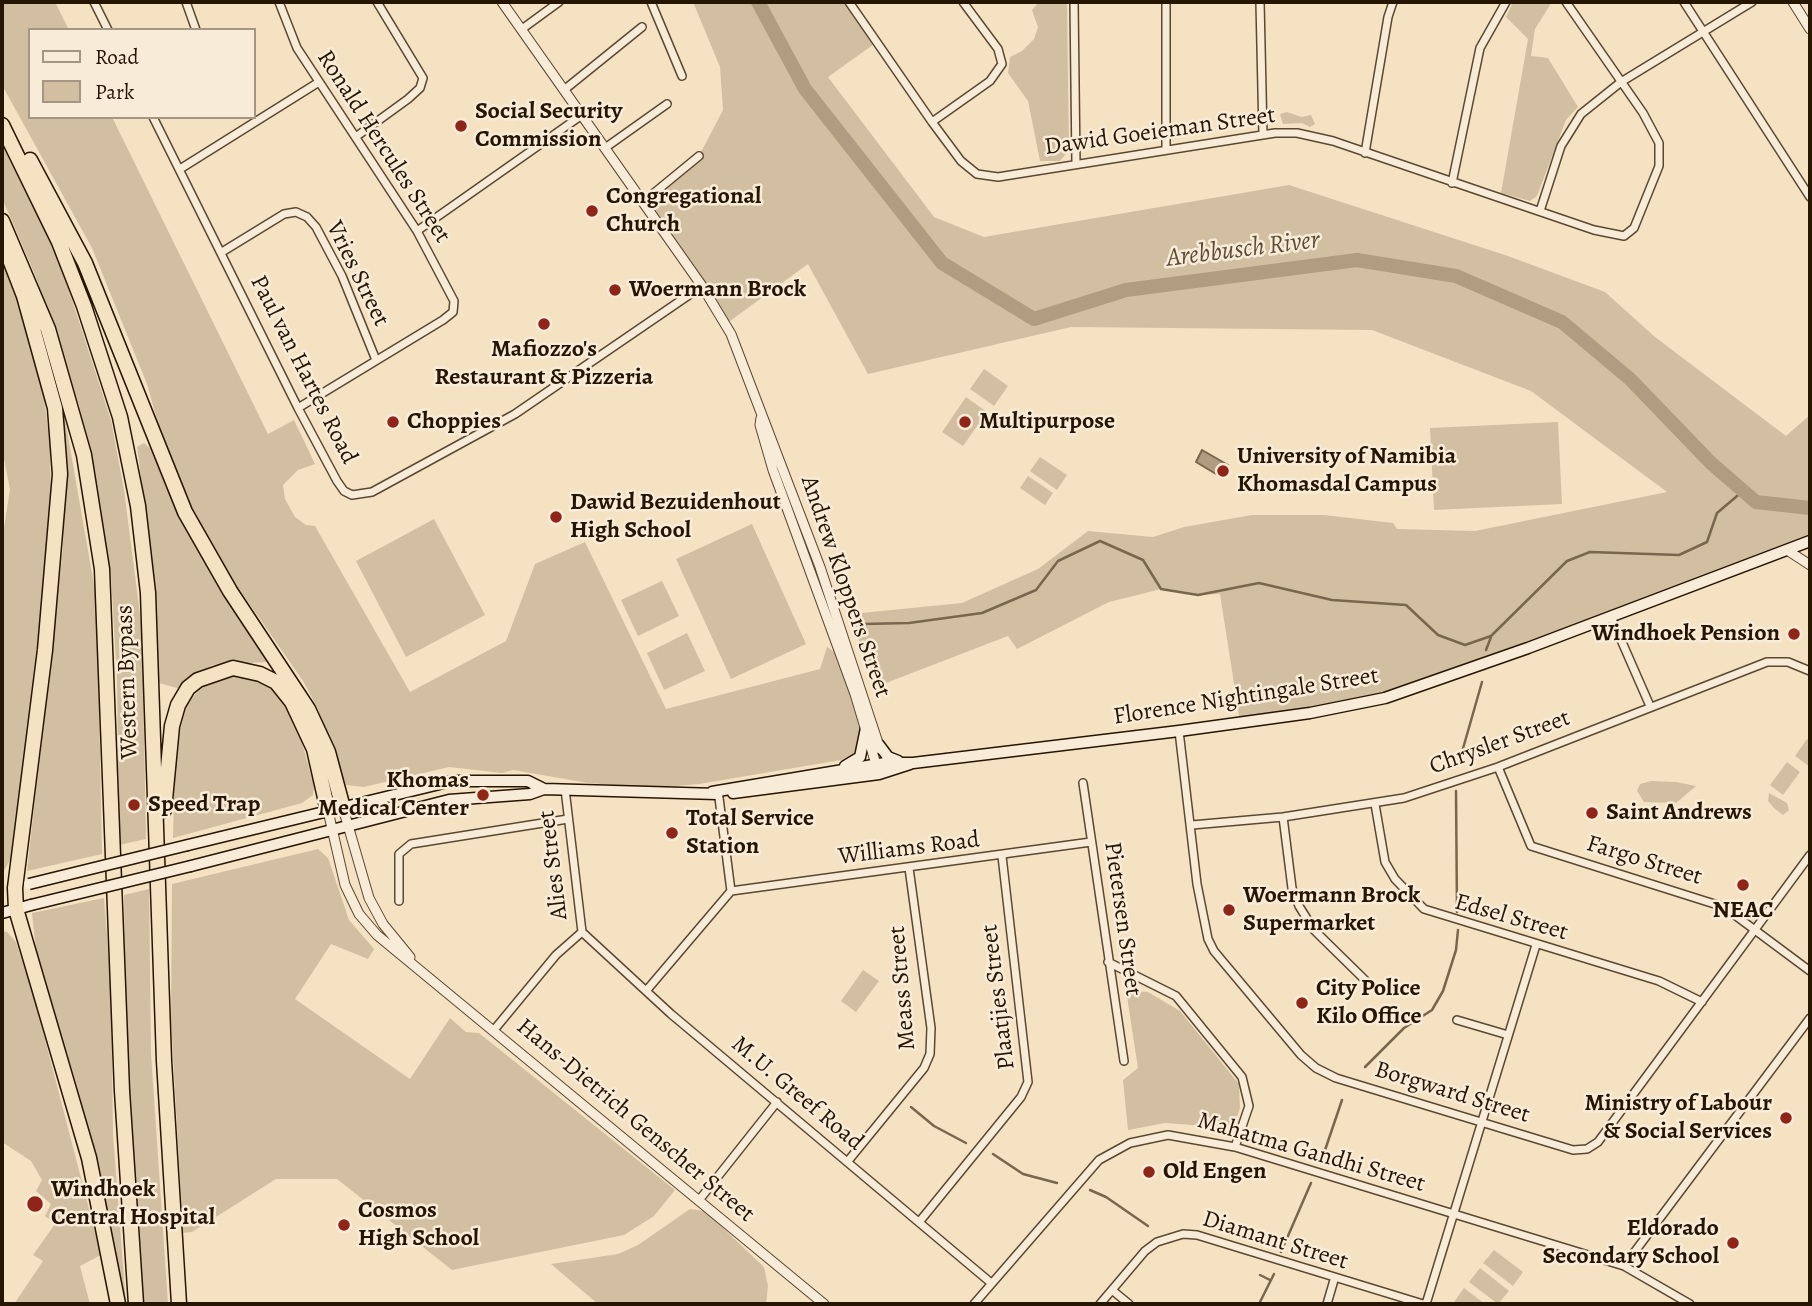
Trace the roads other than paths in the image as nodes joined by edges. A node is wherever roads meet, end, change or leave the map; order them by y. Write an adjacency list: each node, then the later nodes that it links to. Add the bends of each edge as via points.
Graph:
1 (94, 2): 20 (street)
2 (186, 2): 21 (street)
3 (279, 2): 26 (street, Ronald Hercules Street, via 297,48)
4 (377, 2): 38 (street, via 423,78 408,99)
5 (502, 2): 22 (street, Andrew Kloppers Street)
6 (559, 2): 22 (street)
7 (650, 2): 25 (street)
8 (849, 2): 35 (street, Dawid Goeieman Street)
9 (963, 2): 35 (street, via 998,49 1002,64 990,82)
10 (1074, 2): 43 (street)
11 (1166, 2): 40 (street)
12 (1260, 2): 37 (street)
13 (1393, 2): 41 (street)
14 (1506, 2): 45 (street, via 1480,48)
15 (1566, 2): 27 (street)
16 (1684, 2): 24 (street)
17 (1752, 2): 24 (street)
18 (1793, 2): 23 (street)
19 (642, 27): 28 (street)
20 (107, 28)
21 (195, 28)
22 (522, 29): 28 (street, Andrew Kloppers Street)
23 (1810, 29)
24 (1705, 32): 27 (street); 46 (street)
25 (682, 76)
26 (319, 82): 32 (street); 38 (street, Ronald Hercules Street)
27 (1621, 82): 48 (street, via 1573,123 1560,146); 48 (street, Dawid Goeieman Street, via 1643,113 1661,153 1634,228 1620,237)
28 (564, 90): 31 (street, Andrew Kloppers Street)
29 (667, 104): 39 (street)
30 (2, 110): 76 (highway, via 85,263 185,513 308,709 328,752)
31 (582, 114): 39 (street, Andrew Kloppers Street); 50 (street)
32 (256, 117)
33 (154, 119): 44 (street, Paul van Hartes Road)
34 (249, 121): 44 (street)
35 (932, 122): 43 (street, Dawid Goeieman Street, via 961,161 977,174 998,177)
36 (2, 125): 86 (highway, Western Bypass, via 59,242 84,306 125,443 148,593)
37 (1263, 135): 40 (street, Dawid Goeieman Street); 41 (street, Dawid Goeieman Street, via 1308,135)
38 (357, 136): 50 (street, Ronald Hercules Street)
39 (606, 148): 47 (street, Andrew Kloppers Street)
40 (1166, 150): 43 (street, Dawid Goeieman Street)
41 (1365, 153): 45 (street, Dawid Goeieman Street)
42 (699, 156): 47 (street)
43 (1076, 164)
44 (180, 169): 52 (street, Paul van Hartes Road)
45 (1452, 183): 48 (street, Dawid Goeieman Street)
46 (1810, 197)
47 (643, 202): 53 (street, Andrew Kloppers Street)
48 (1540, 211)
49 (2, 221): 118 (highway, Western Bypass, via 48,329 84,455 102,569)
50 (417, 231): 54 (street, Ronald Hercules Street, via 454,301 453,312)
51 (2, 239): 88 (highway, via 24,296 55,408 60,474 45,650)
52 (222, 252): 54 (street, Vries Street, via 284,214 296,212 307,217 341,276); 55 (street, Paul van Hartes Road)
53 (702, 286): 55 (street, Paul van Hartes Road, via 515,414 364,496 344,491); 56 (street, Andrew Kloppers Street, via 731,334)
54 (376, 360): 55 (street)
55 (298, 408)
56 (761, 418): 63 (street, Andrew Kloppers Street, via 780,491); 65 (street, Andrew Kloppers Street, via 831,599)
57 (1810, 541): 58 (main road, Florence Nightingale Street)
58 (1790, 549): 59 (street); 60 (main road, Florence Nightingale Street)
59 (1810, 562)
60 (1611, 617): 62 (street); 64 (main road, Florence Nightingale Street, via 1385,698)
61 (1810, 671): 62 (street, Chrysler Street, via 1773,661)
62 (1650, 706): 68 (street, Chrysler Street)
63 (866, 728): 69 (street, Andrew Kloppers Street); 70 (main road, via 860,757)
64 (1179, 731): 67 (main road, Florence Nightingale Street); 80 (street, Borgward Street)
65 (879, 745): 66 (main road, via 888,757); 69 (street, Andrew Kloppers Street)
66 (901, 761): 67 (main road, Florence Nightingale Street); 69 (main road, Florence Nightingale Street)
67 (913, 763): 69 (main road, Florence Nightingale Street)
68 (1498, 767): 75 (street, Chrysler Street); 92 (street, Fargo Street, via 1530,845 1721,906)
69 (881, 768): 70 (main road, Florence Nightingale Street); 74 (main road, Florence Nightingale Street)
70 (829, 772): 74 (main road, Florence Nightingale Street)
71 (1083, 783): 83 (street, Pietersen Street)
72 (544, 789): 73 (main road, Florence Nightingale Street); 76 (main road, Florence Nightingale Street, via 528,781 452,781); 81 (main road, Florence Nightingale Street, via 449,800)
73 (565, 789): 74 (main road, Florence Nightingale Street, via 633,794); 79 (street, Alies Street)
74 (716, 792): 89 (street)
75 (1375, 804): 78 (street, Chrysler Street); 94 (street, Edsel Street, via 1385,862 1417,904 1432,914)
76 (343, 808): 77 (main road, Florence Nightingale Street); 81 (street, Hans-Dietrich Genscher Street)
77 (328, 811): 82 (street, Hans-Dietrich Genscher Street); 86 (highway, via 306,730 276,682 233,668 209,674 188,688 172,726); 88 (main road, Florence Nightingale Street, bridge)
78 (1283, 817): 80 (street, Chrysler Street); 98 (street, via 1292,888 1299,906 1314,930)
79 (568, 819): 90 (street, via 411,844 399,854); 93 (street, Alies Street)
80 (1192, 825): 107 (street, Borgward Street, via 1208,939 1301,1055 1336,1078)
81 (349, 826): 82 (main road, Florence Nightingale Street); 96 (street, Hans-Dietrich Genscher Street, via 364,887 377,915)
82 (332, 831): 91 (main road, Florence Nightingale Street, bridge); 96 (street, Hans-Dietrich Genscher Street, via 345,885 359,914 393,950)
83 (1091, 842): 85 (street, Williams Road); 95 (street, Pietersen Street)
84 (1810, 855): 92 (street, Borgward Street)
85 (1002, 856): 87 (street, Williams Road); 112 (street, Plaatjies Street, via 1028,1082 1021,1097)
86 (158, 865): 119 (highway, Western Bypass)
87 (909, 868): 89 (street, Williams Road); 109 (street, Meass Street, via 931,1028 930,1054 924,1068)
88 (15, 888): 91 (highway)
89 (731, 891): 99 (street)
90 (399, 901)
91 (9, 911): 117 (highway, via 89,1158)
92 (1756, 930): 97 (street, Fargo Street); 100 (street, Borgward Street)
93 (582, 932): 99 (street, M.U. Greef Road); 103 (street, Alies Street, via 556,955)
94 (1536, 945): 100 (street, Edsel Street, via 1659,981); 104 (street)
95 (1108, 962): 105 (street, Pietersen Street); 108 (street, via 1176,996 1242,1077 1248,1106)
96 (421, 969): 103 (street, Hans-Dietrich Genscher Street)
97 (1810, 971)
98 (1366, 981)
99 (646, 991): 106 (street, M.U. Greef Road)
100 (1702, 1002): 107 (street, Borgward Street, via 1592,1146 1564,1148)
101 (1810, 1018): 113 (street)
102 (1457, 1020): 104 (street)
103 (495, 1030): 110 (street, Hans-Dietrich Genscher Street)
104 (1508, 1035): 107 (street)
105 (1124, 1061)
106 (777, 1102): 109 (street, M.U. Greef Road); 110 (street)
107 (1482, 1122): 111 (street)
108 (1235, 1147): 111 (street, Mahatma Gandhi Street); 115 (street, Mahatma Gandhi Street, via 1168,1135 1113,1150 1086,1173)
109 (848, 1161): 112 (street, M.U. Greef Road)
110 (700, 1199): 120 (street, Hans-Dietrich Genscher Street)
111 (1455, 1214): 113 (street, Mahatma Gandhi Street); 125 (street)
112 (920, 1221): 115 (street, M.U. Greef Road)
113 (1624, 1266): 126 (street, Mahatma Gandhi Street)
114 (1335, 1280): 116 (street, Diamant Street, via 1183,1234 1145,1251); 124 (street); 125 (street, Diamant Street)
115 (990, 1282): 121 (street, Mahatma Gandhi Street)
116 (1112, 1290): 122 (street, Diamant Street); 123 (street)
117 (118, 1304)
118 (136, 1304)
119 (179, 1304)
120 (824, 1304)
121 (974, 1304)
122 (1100, 1304)
123 (1129, 1304)
124 (1327, 1304)
125 (1424, 1304)
126 (1690, 1304)

